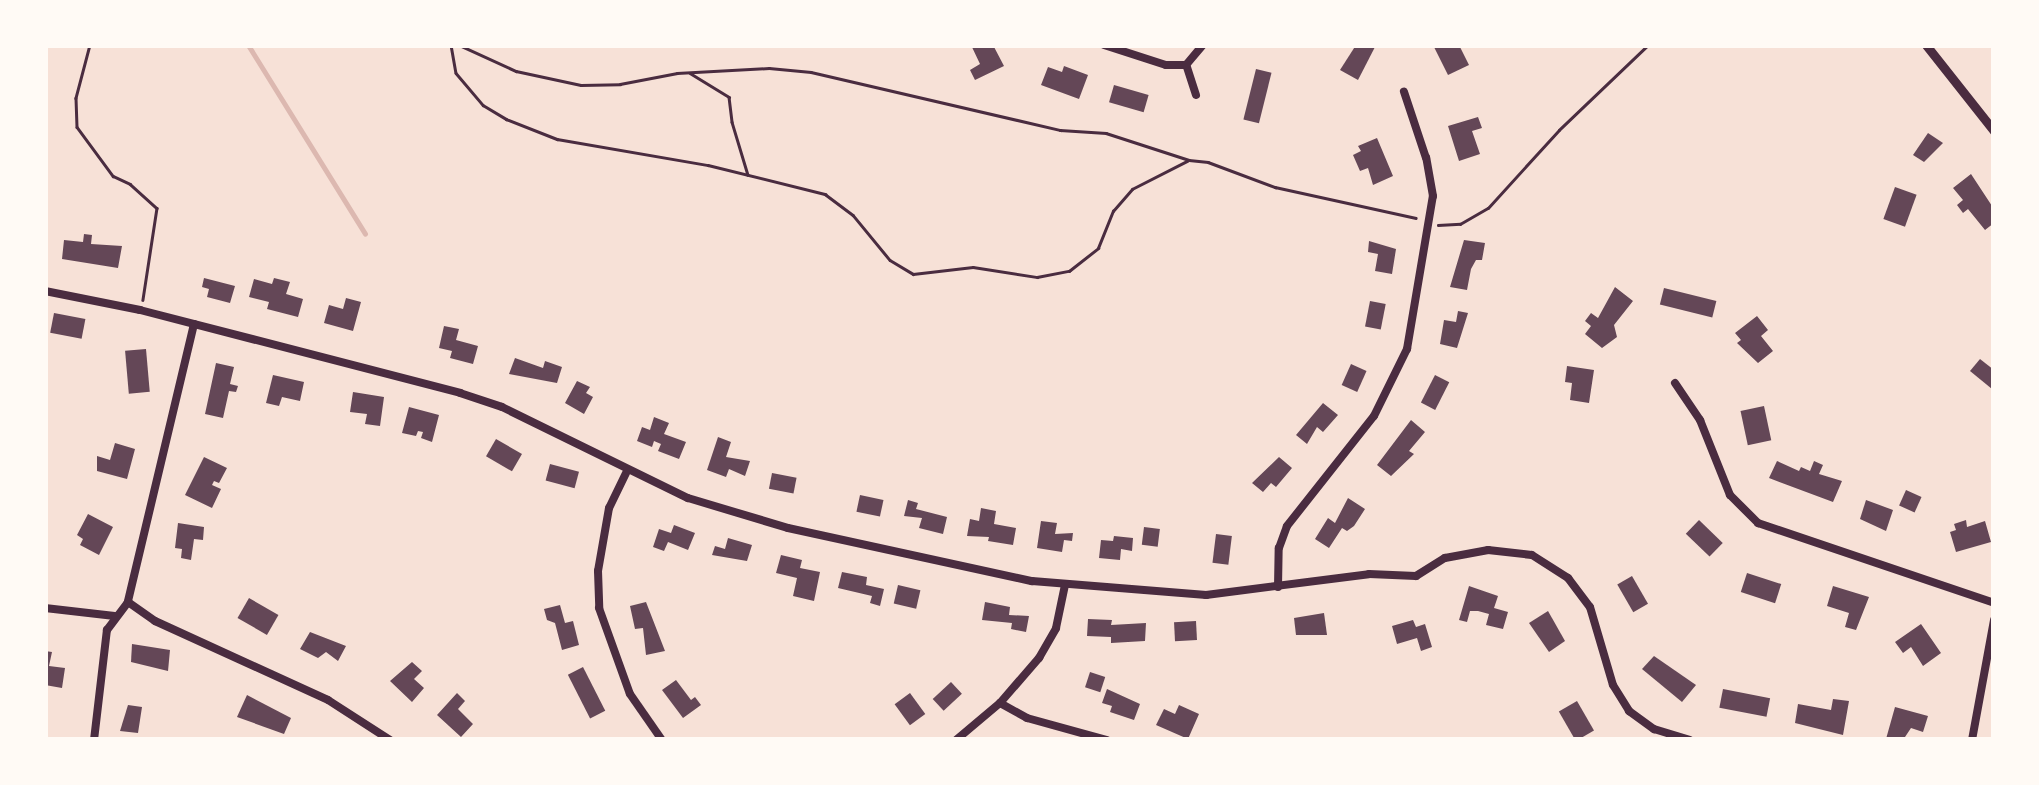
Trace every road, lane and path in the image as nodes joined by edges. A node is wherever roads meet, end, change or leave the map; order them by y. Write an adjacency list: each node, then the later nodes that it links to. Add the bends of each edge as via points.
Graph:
1 (90, 45): 17 (path, via 76,98 77,127 113,176 157,208)
2 (451, 45): 14 (path, via 456,72 482,106 506,120 556,139)
3 (459, 45): 9 (path, via 516,71 581,85)
4 (1104, 45): 8 (street)
5 (1202, 45): 8 (street)
6 (1648, 45): 15 (path, via 1488,208 1460,224)
7 (1926, 45): 12 (street)
8 (1186, 65): 11 (street)
9 (690, 73): 13 (path, via 811,72 1060,130 1106,133); 14 (path, via 730,98)
10 (1404, 92): 15 (street, via 1432,178)
11 (1196, 95)
12 (1994, 131)
13 (1188, 160): 14 (path, via 1132,189 1088,260 1054,277 973,267 913,274 890,260 825,194); 15 (path)
14 (749, 176)
15 (1431, 224): 22 (street, via 1395,380 1286,526)
16 (45, 291): 17 (street)
17 (140, 310): 18 (street)
18 (194, 324): 20 (street, via 489,402); 23 (street)
19 (1675, 384): 24 (street, via 1700,420 1730,495 1758,523)
20 (627, 471): 21 (street, via 688,498 788,528); 31 (street, via 609,508 599,608 630,694)
21 (1066, 585): 22 (street, via 1185,596); 28 (street, via 1051,637)
22 (1278, 587): 34 (street, via 1369,574 1416,576 1439,560 1478,551 1532,555 1568,578 1590,606 1610,678 1629,711 1654,729)
23 (128, 602): 26 (street); 30 (street, via 154,621 328,700)
24 (1994, 604)
25 (45, 608): 26 (street)
26 (115, 616): 29 (street, via 103,653)
27 (1994, 620): 35 (street)
28 (1000, 704): 32 (street); 33 (street)
29 (94, 740)
30 (390, 740)
31 (662, 740)
32 (956, 740)
33 (1107, 740)
34 (1689, 740)
35 (1972, 740)

